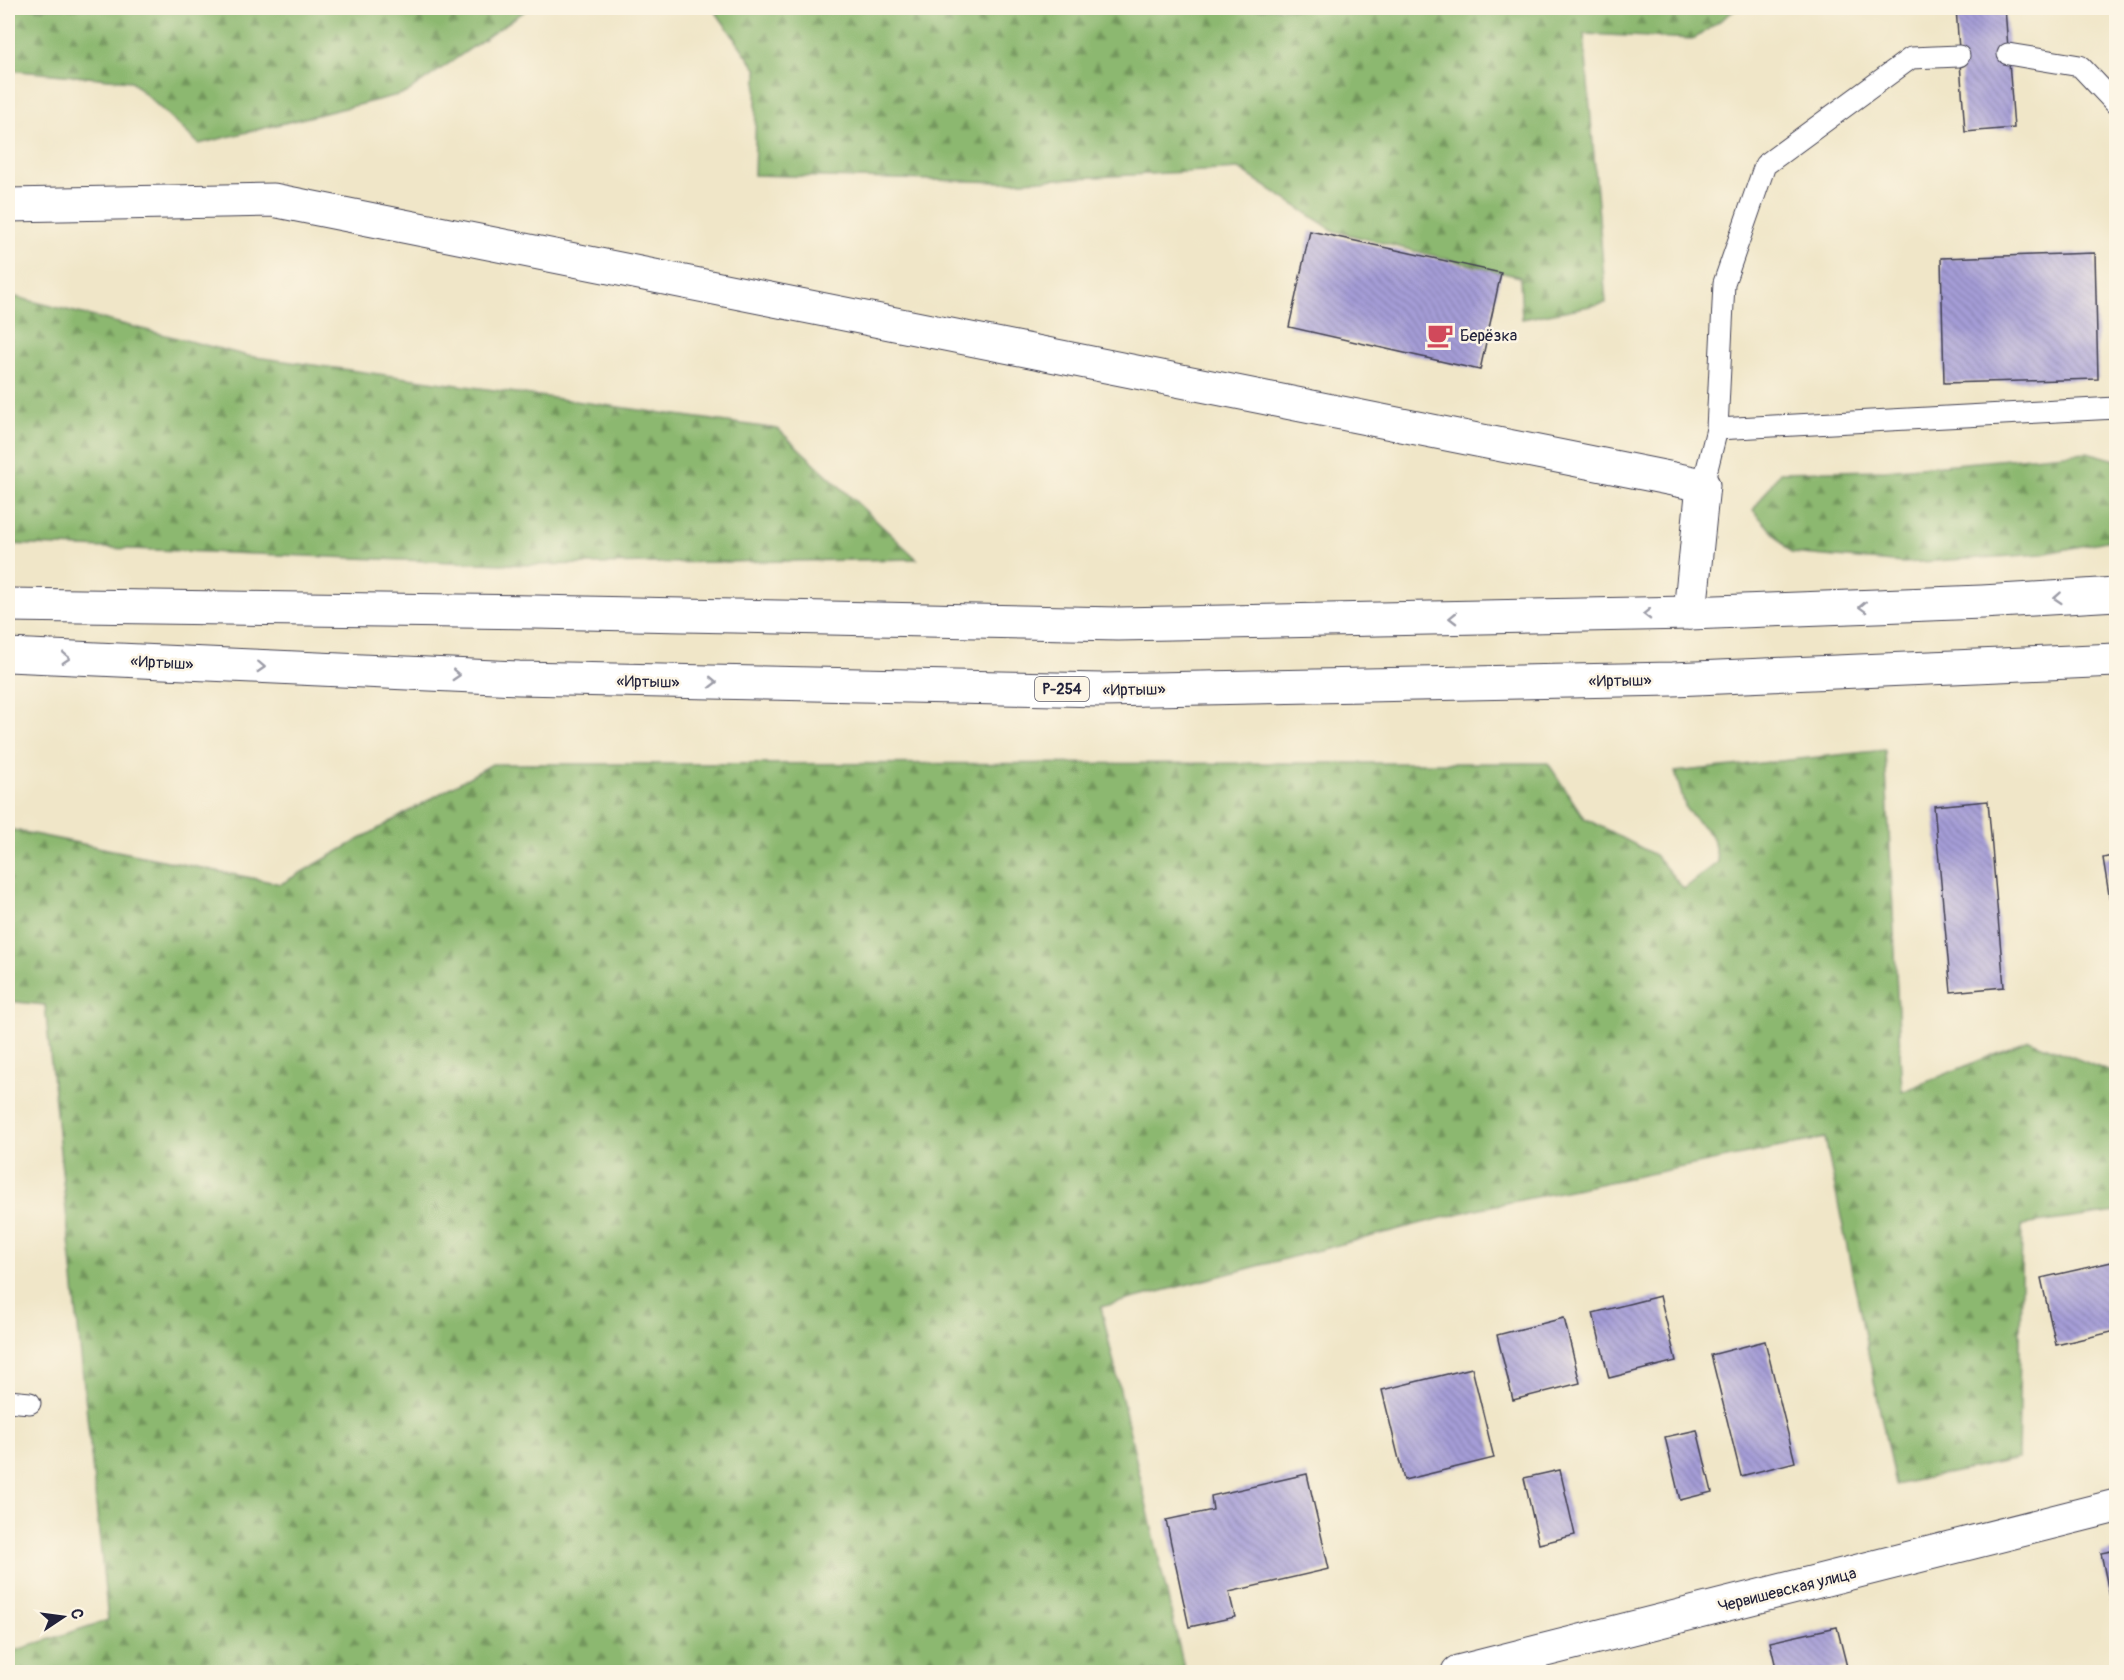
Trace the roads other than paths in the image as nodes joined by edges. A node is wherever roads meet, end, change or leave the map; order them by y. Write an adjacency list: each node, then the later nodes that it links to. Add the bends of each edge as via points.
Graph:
1 (2008, 54): 3 (lane, via 2080,66)
2 (1959, 56): 6 (lane, via 1911,58 1765,165 1724,283)
3 (2116, 104)
4 (8, 205): 7 (main road, via 273,200)
5 (2116, 408): 6 (lane)
6 (1717, 429): 7 (lane)
7 (1703, 485): 10 (main road)
8 (2116, 594): 10 (main road, one-way to 10)
9 (8, 605): 10 (main road, one-way to 9, via 1118,624)
10 (1690, 613)
11 (8, 655): 12 (main road, «Иртыш» / Р-254, one-way to 12, via 519,678 1102,690 1673,679)
12 (2116, 660)
13 (8, 1401): 14 (lane)
14 (30, 1403)
15 (2116, 1506): 16 (main road, Червишевская улица)
16 (1458, 1672)

